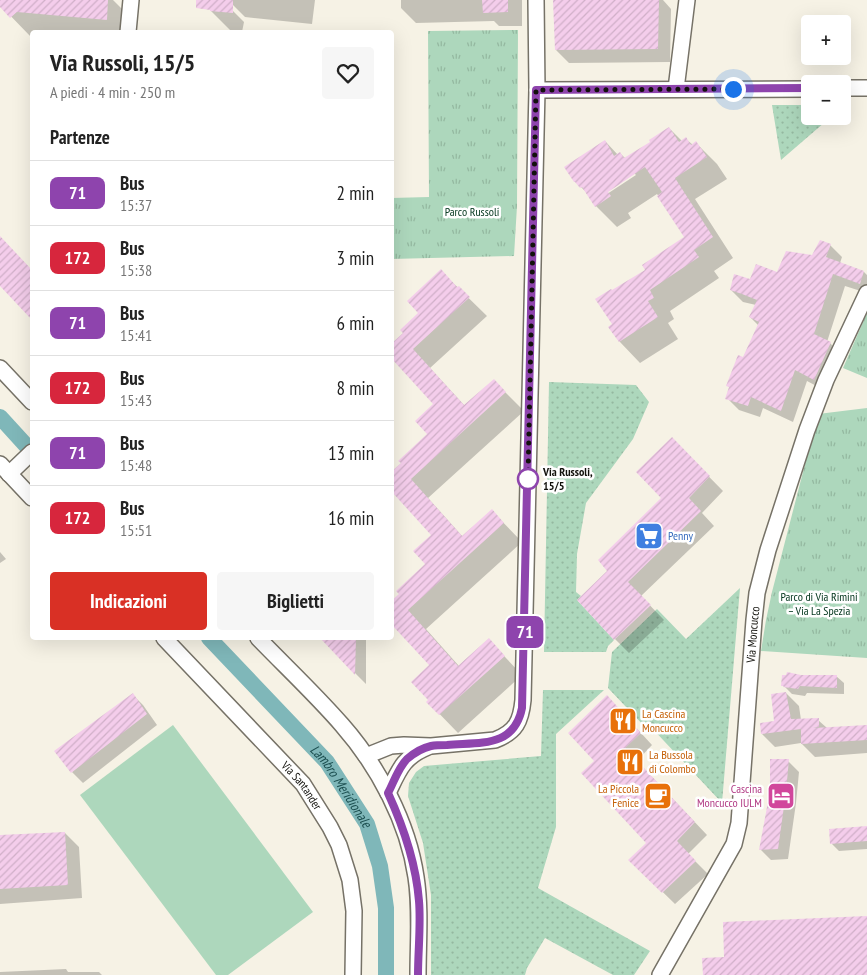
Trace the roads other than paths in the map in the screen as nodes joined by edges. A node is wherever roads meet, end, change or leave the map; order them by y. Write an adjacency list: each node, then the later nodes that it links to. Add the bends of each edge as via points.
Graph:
1 (131, 0): 4 (street)
2 (536, 0): 9 (street)
3 (687, 0): 8 (street)
4 (128, 30)
5 (801, 88): 8 (street)
6 (851, 88): 7 (street)
7 (866, 88)
8 (676, 89): 9 (street)
9 (536, 90): 18 (street, via 522,708 518,722 504,736 489,741)
10 (867, 292): 23 (street, Via Moncucco, via 826,380 807,430 757,593 739,823 734,844)
11 (0, 368): 12 (street)
12 (30, 400)
13 (30, 453): 14 (street)
14 (8, 468): 15 (street)
15 (30, 495)
16 (166, 640): 21 (street, Via Santander, via 303,784 330,827 350,880 354,911)
17 (260, 640): 19 (street, via 342,725)
18 (431, 746): 19 (street, via 391,746); 20 (street, via 406,760)
19 (366, 756): 20 (street)
20 (388, 793): 22 (street, via 405,834 416,876)
21 (353, 975)
22 (418, 975)
23 (660, 975)

